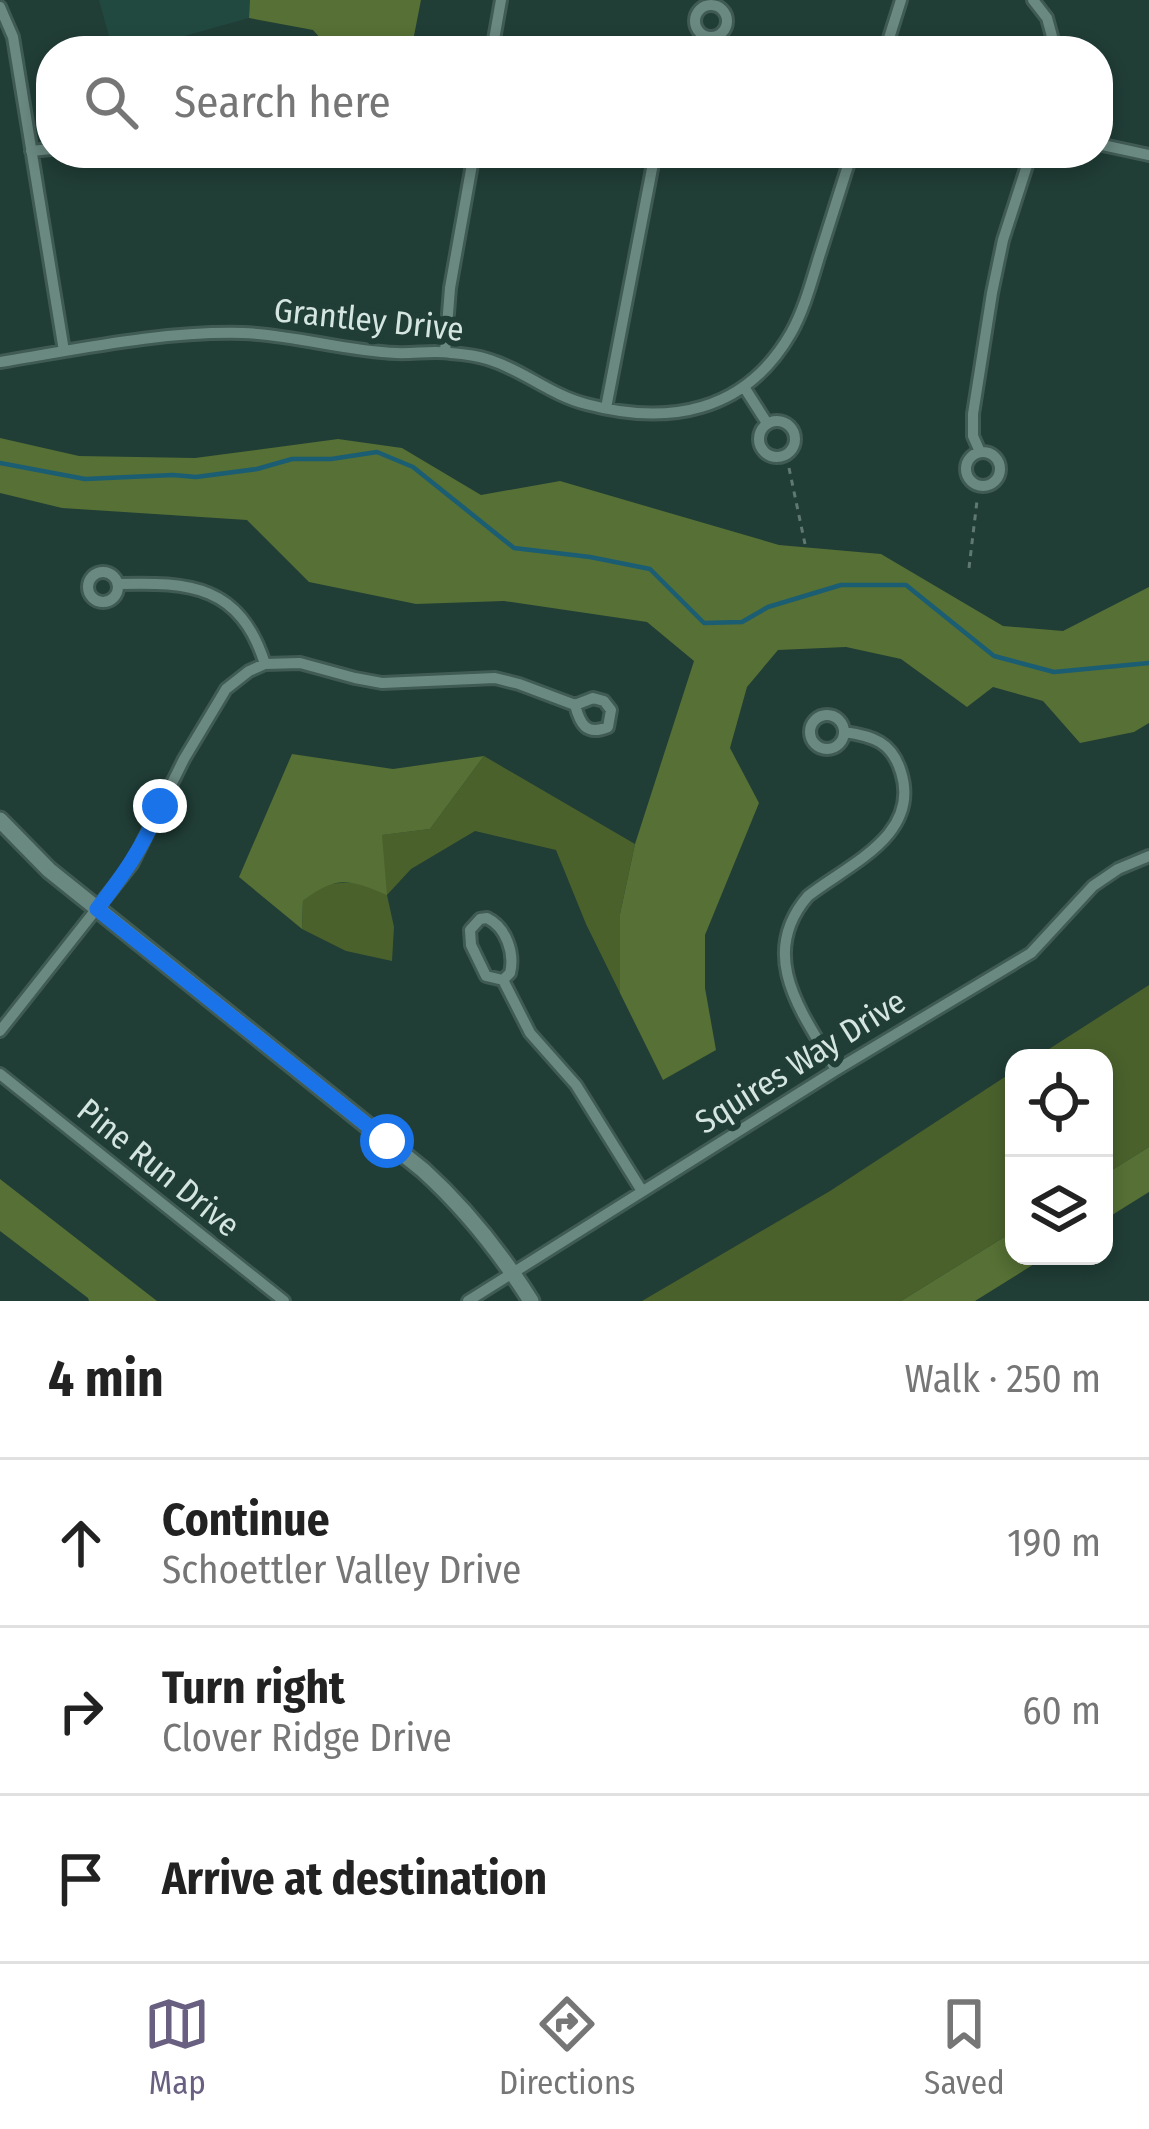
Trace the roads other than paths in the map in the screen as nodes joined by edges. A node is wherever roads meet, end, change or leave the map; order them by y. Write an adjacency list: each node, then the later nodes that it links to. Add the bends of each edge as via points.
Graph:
1 (501, 0): 5 (street)
2 (901, 0): 6 (street)
3 (1033, 0): 7 (street)
4 (0, 3): 10 (street, via 14,37)
5 (495, 36)
6 (890, 36)
7 (1052, 36)
8 (1113, 147): 11 (street)
9 (36, 151): 10 (street)
10 (31, 152): 16 (street)
11 (1149, 155)
12 (471, 168): 17 (street)
13 (653, 168): 20 (street)
14 (847, 168): 19 (street, Grantley Drive, via 802,313)
15 (1025, 168): 22 (street, via 985,333 973,414)
16 (64, 351): 17 (street, Grantley Drive, via 240,333); 18 (street, Grantley Drive)
17 (445, 352): 20 (street, Grantley Drive, via 488,359)
18 (0, 362)
19 (744, 387): 20 (street, Grantley Drive, via 662,416); 21 (street)
20 (606, 408)
21 (767, 423)
22 (980, 452)
23 (118, 584): 24 (street, via 206,591 244,619)
24 (265, 664): 25 (street, via 300,662 382,683 495,678); 29 (street, via 226,689 138,854)
25 (575, 705)
26 (844, 732): 32 (street, via 884,742 900,768 905,799 886,840 808,896 787,934 784,962 794,998)
27 (0, 820): 29 (street)
28 (1149, 856): 32 (street, Squires Way Drive, via 1093,886 1031,953)
29 (97, 909): 31 (street); 35 (street, via 423,1170)
30 (503, 980): 30 (street, via 511,973 510,950 498,924 480,919 471,944 486,976); 34 (street, via 530,1033 576,1085)
31 (0, 1030)
32 (836, 1070): 34 (street, Squires Way Drive)
33 (0, 1074): 36 (street, Pine Run Drive)
34 (642, 1191): 35 (street, Squires Way Drive)
35 (513, 1273): 37 (street, Squires Way Drive); 38 (street)
36 (284, 1301)
37 (468, 1301)
38 (531, 1301)

